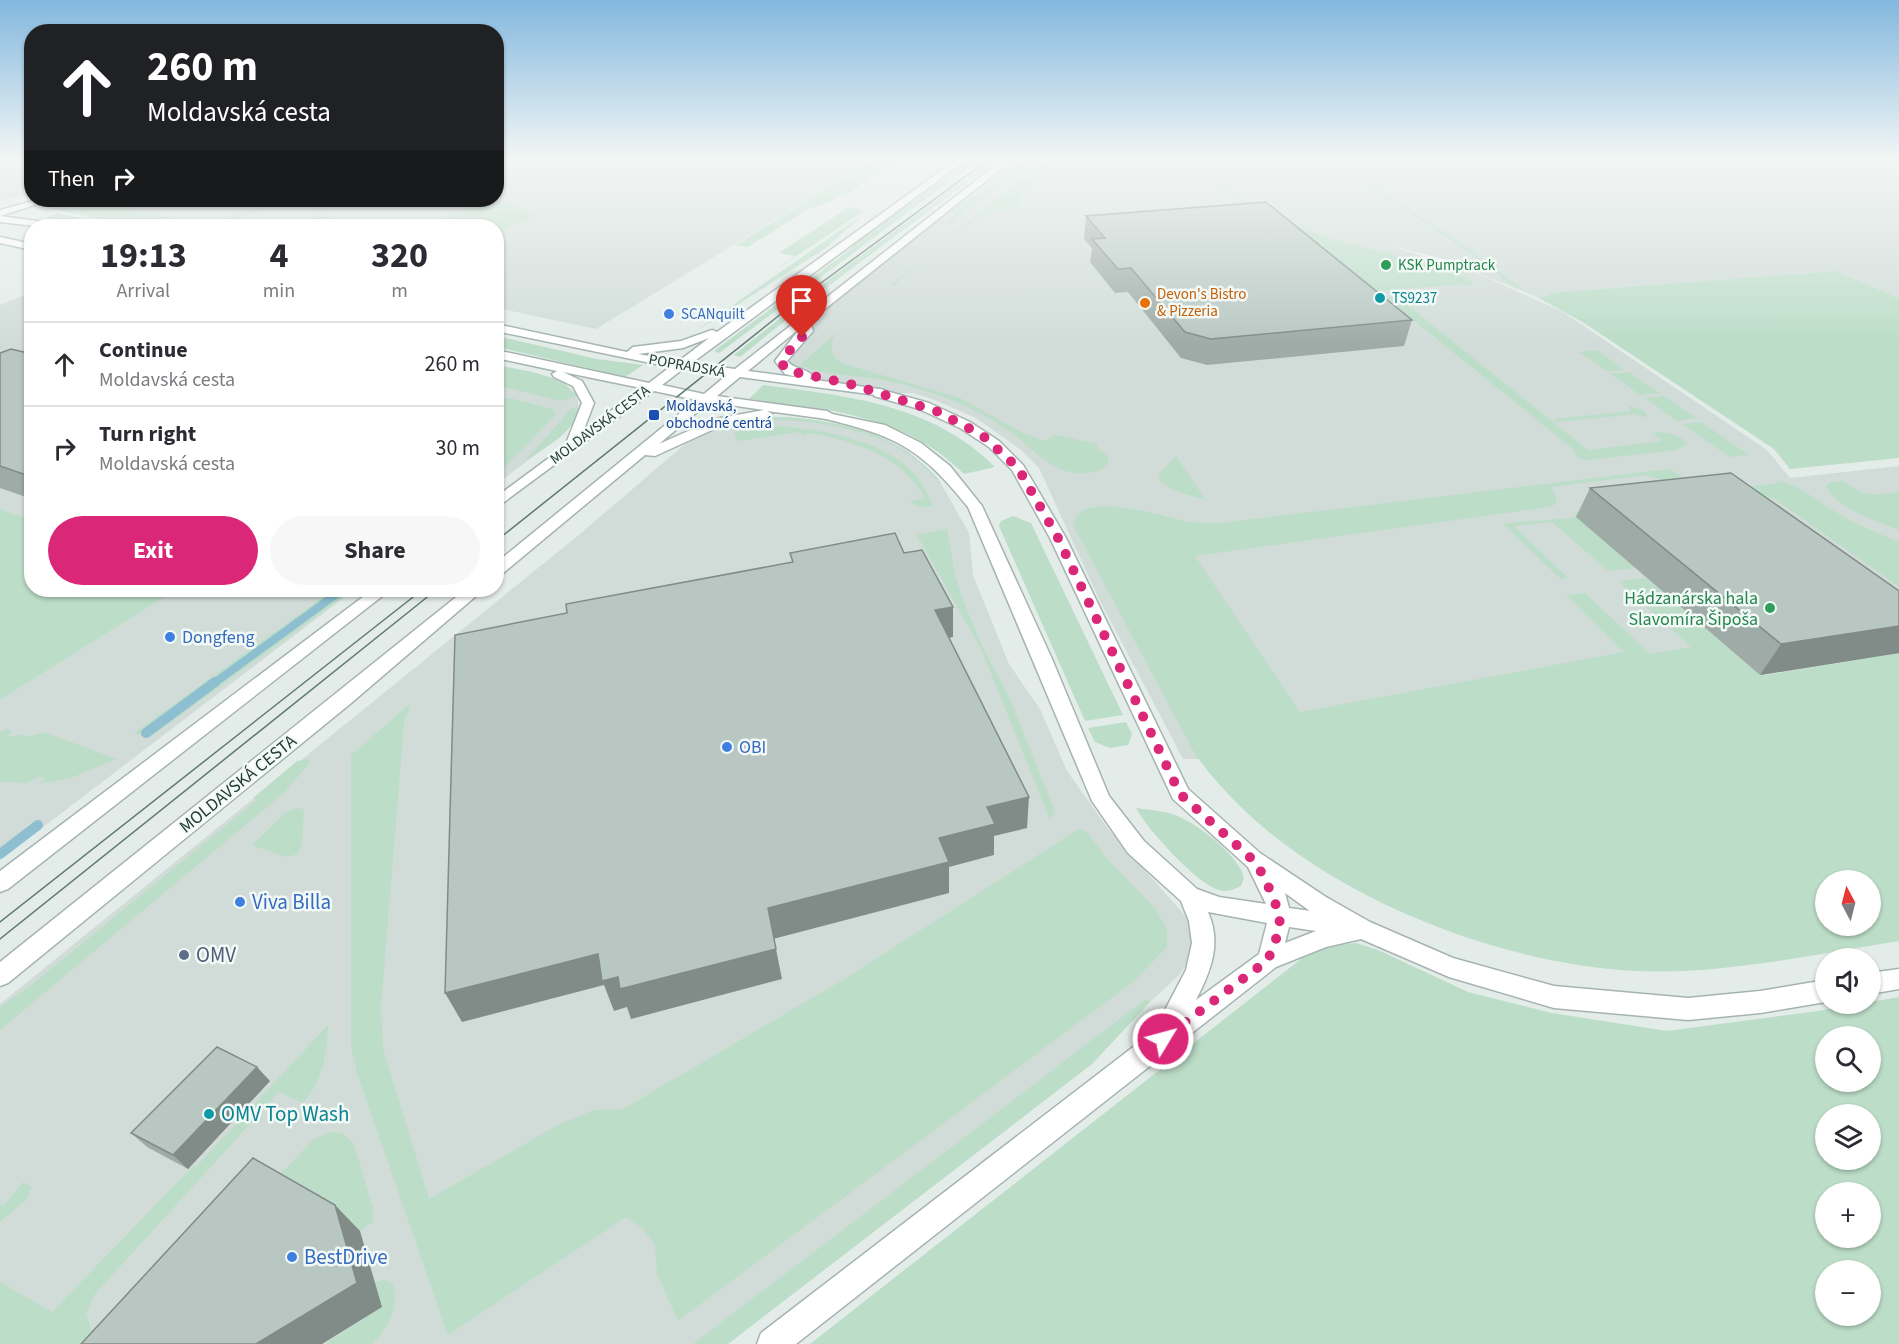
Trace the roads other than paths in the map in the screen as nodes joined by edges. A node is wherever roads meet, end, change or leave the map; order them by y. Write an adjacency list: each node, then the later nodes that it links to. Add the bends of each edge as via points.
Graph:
1 (5, 220): 4 (street)
2 (880, 220): 8 (street, MOLDAVSKÁ CESTA)
3 (929, 220): 7 (street)
4 (24, 222)
5 (0, 240): 6 (street)
6 (24, 246)
7 (804, 320): 14 (street); 16 (street, via 805,334 782,359 786,369)
8 (733, 326): 10 (street, MOLDAVSKÁ CESTA, via 683,344 633,351); 13 (street, MOLDAVSKÁ CESTA)
9 (504, 329): 10 (street, POPRADSKÁ)
10 (596, 350): 13 (street, POPRADSKÁ)
11 (504, 356): 12 (street, POPRADSKÁ)
12 (541, 365): 15 (street, POPRADSKÁ); 19 (street, POPRADSKÁ, via 578,384 586,397 587,410)
13 (680, 365): 14 (street, POPRADSKÁ); 15 (street, MOLDAVSKÁ CESTA)
14 (733, 374): 16 (street, POPRADSKÁ); 17 (street)
15 (649, 388): 17 (street, POPRADSKÁ); 19 (street, MOLDAVSKÁ CESTA)
16 (879, 393): 25 (street, via 924,406 965,425 994,444 1018,468 1058,538 1172,781 1180,794)
17 (705, 398): 18 (street, POPRADSKÁ); 20 (street)
18 (827, 416): 20 (street, via 773,414 725,420); 27 (street, via 880,428 916,446 945,469 975,506 1102,801 1136,847)
19 (569, 448): 21 (street, MOLDAVSKÁ CESTA)
20 (622, 467): 22 (street)
21 (504, 498)
22 (504, 564)
23 (373, 597): 26 (street)
24 (467, 597): 31 (street, MOLDAVSKÁ CESTA)
25 (1252, 859): 28 (street, via 1264,876); 29 (street)
26 (0, 883)
27 (1190, 894): 28 (street, via 1229,908); 35 (street, via 1203,927 1205,946 1201,963)
28 (1280, 915): 29 (street); 30 (street, via 1279,931)
29 (1362, 929): 30 (street, via 1324,938); 34 (street, via 1449,967 1554,997 1688,1010)
30 (1268, 960): 35 (street)
31 (0, 976)
32 (1899, 979): 33 (street)
33 (1881, 982)
34 (1815, 993)
35 (1163, 1039): 36 (street)
36 (772, 1344)

